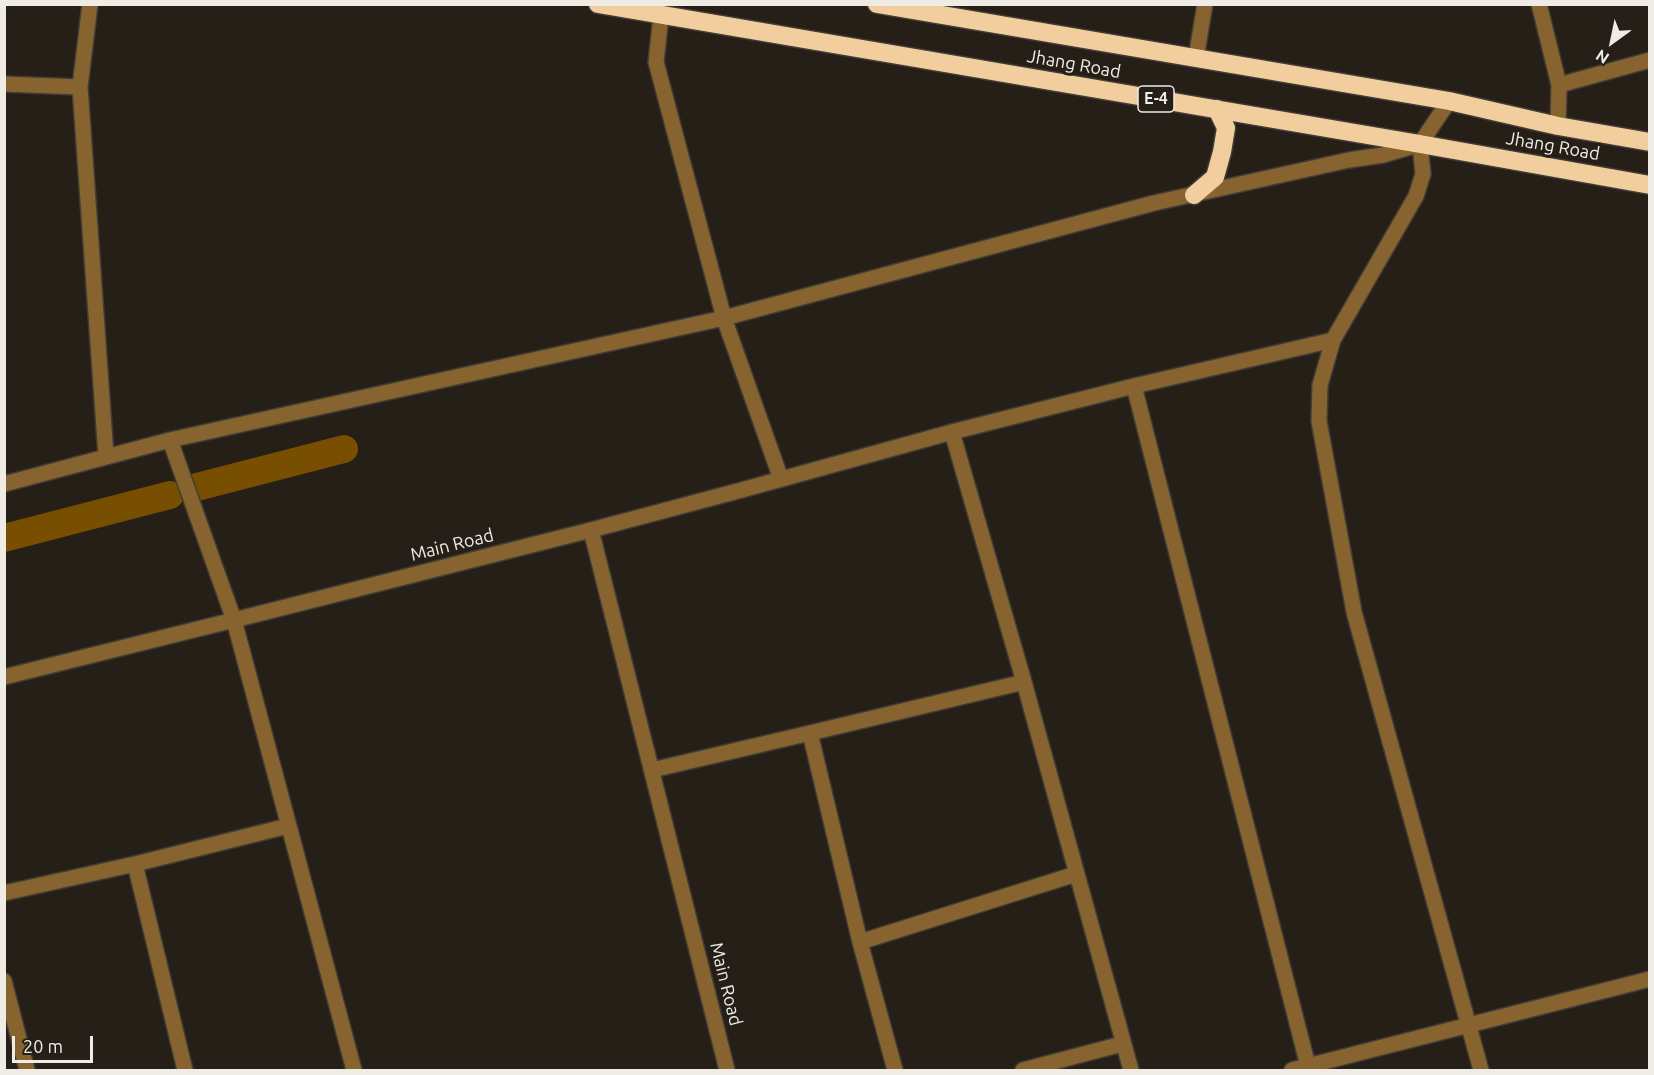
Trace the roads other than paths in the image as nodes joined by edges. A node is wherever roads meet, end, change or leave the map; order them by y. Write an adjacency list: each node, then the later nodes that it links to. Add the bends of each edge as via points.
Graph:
1 (90, 4): 11 (street)
2 (598, 4): 6 (highway, Jhang Road / E-4)
3 (877, 4): 7 (highway, Jhang Road)
4 (1205, 4): 7 (street)
5 (1539, 4): 10 (street)
6 (662, 16): 13 (highway, Jhang Road / E-4); 19 (street, via 656,62)
7 (1196, 58): 12 (highway, Jhang Road)
8 (1650, 60): 10 (street)
9 (4, 84): 11 (street)
10 (1559, 85): 14 (street)
11 (80, 87): 24 (street)
12 (1449, 101): 14 (highway, Jhang Road); 16 (street)
13 (1217, 109): 16 (highway, Jhang Road / E-4); 18 (highway, via 1226,128 1222,152 1215,177)
14 (1558, 126): 15 (highway, Jhang Road)
15 (1650, 142)
16 (1420, 144): 17 (highway, Jhang Road / E-4); 18 (street); 20 (street, via 1424,174 1416,196)
17 (1650, 185)
18 (1194, 195): 19 (street)
19 (724, 318): 23 (street); 25 (street)
20 (1333, 340): 21 (street); 40 (street, via 1320,385 1319,421 1354,612)
21 (1134, 386): 22 (street); 42 (street)
22 (952, 432): 25 (street); 30 (street)
23 (170, 440): 24 (street); 28 (street)
24 (106, 456): 26 (street)
25 (781, 479): 27 (street)
26 (4, 484)
27 (591, 530): 28 (street, Main Road); 32 (street, Main Road)
28 (234, 621): 29 (street, Main Road); 33 (street)
29 (4, 677)
30 (1023, 682): 31 (street); 35 (street)
31 (810, 733): 32 (street); 37 (street)
32 (652, 770): 46 (street, Main Road)
33 (288, 826): 34 (street); 45 (street)
34 (135, 864): 36 (street); 44 (street)
35 (1076, 874): 37 (street); 41 (street)
36 (4, 893)
37 (860, 942): 47 (street)
38 (1650, 979): 40 (street)
39 (4, 981): 43 (street)
40 (1468, 1026): 42 (street); 51 (street)
41 (1122, 1044): 48 (street); 49 (street)
42 (1309, 1069): 50 (street)
43 (27, 1071)
44 (185, 1071)
45 (354, 1071)
46 (727, 1071)
47 (895, 1071)
48 (1023, 1071)
49 (1131, 1071)
50 (1292, 1071)
51 (1481, 1071)

